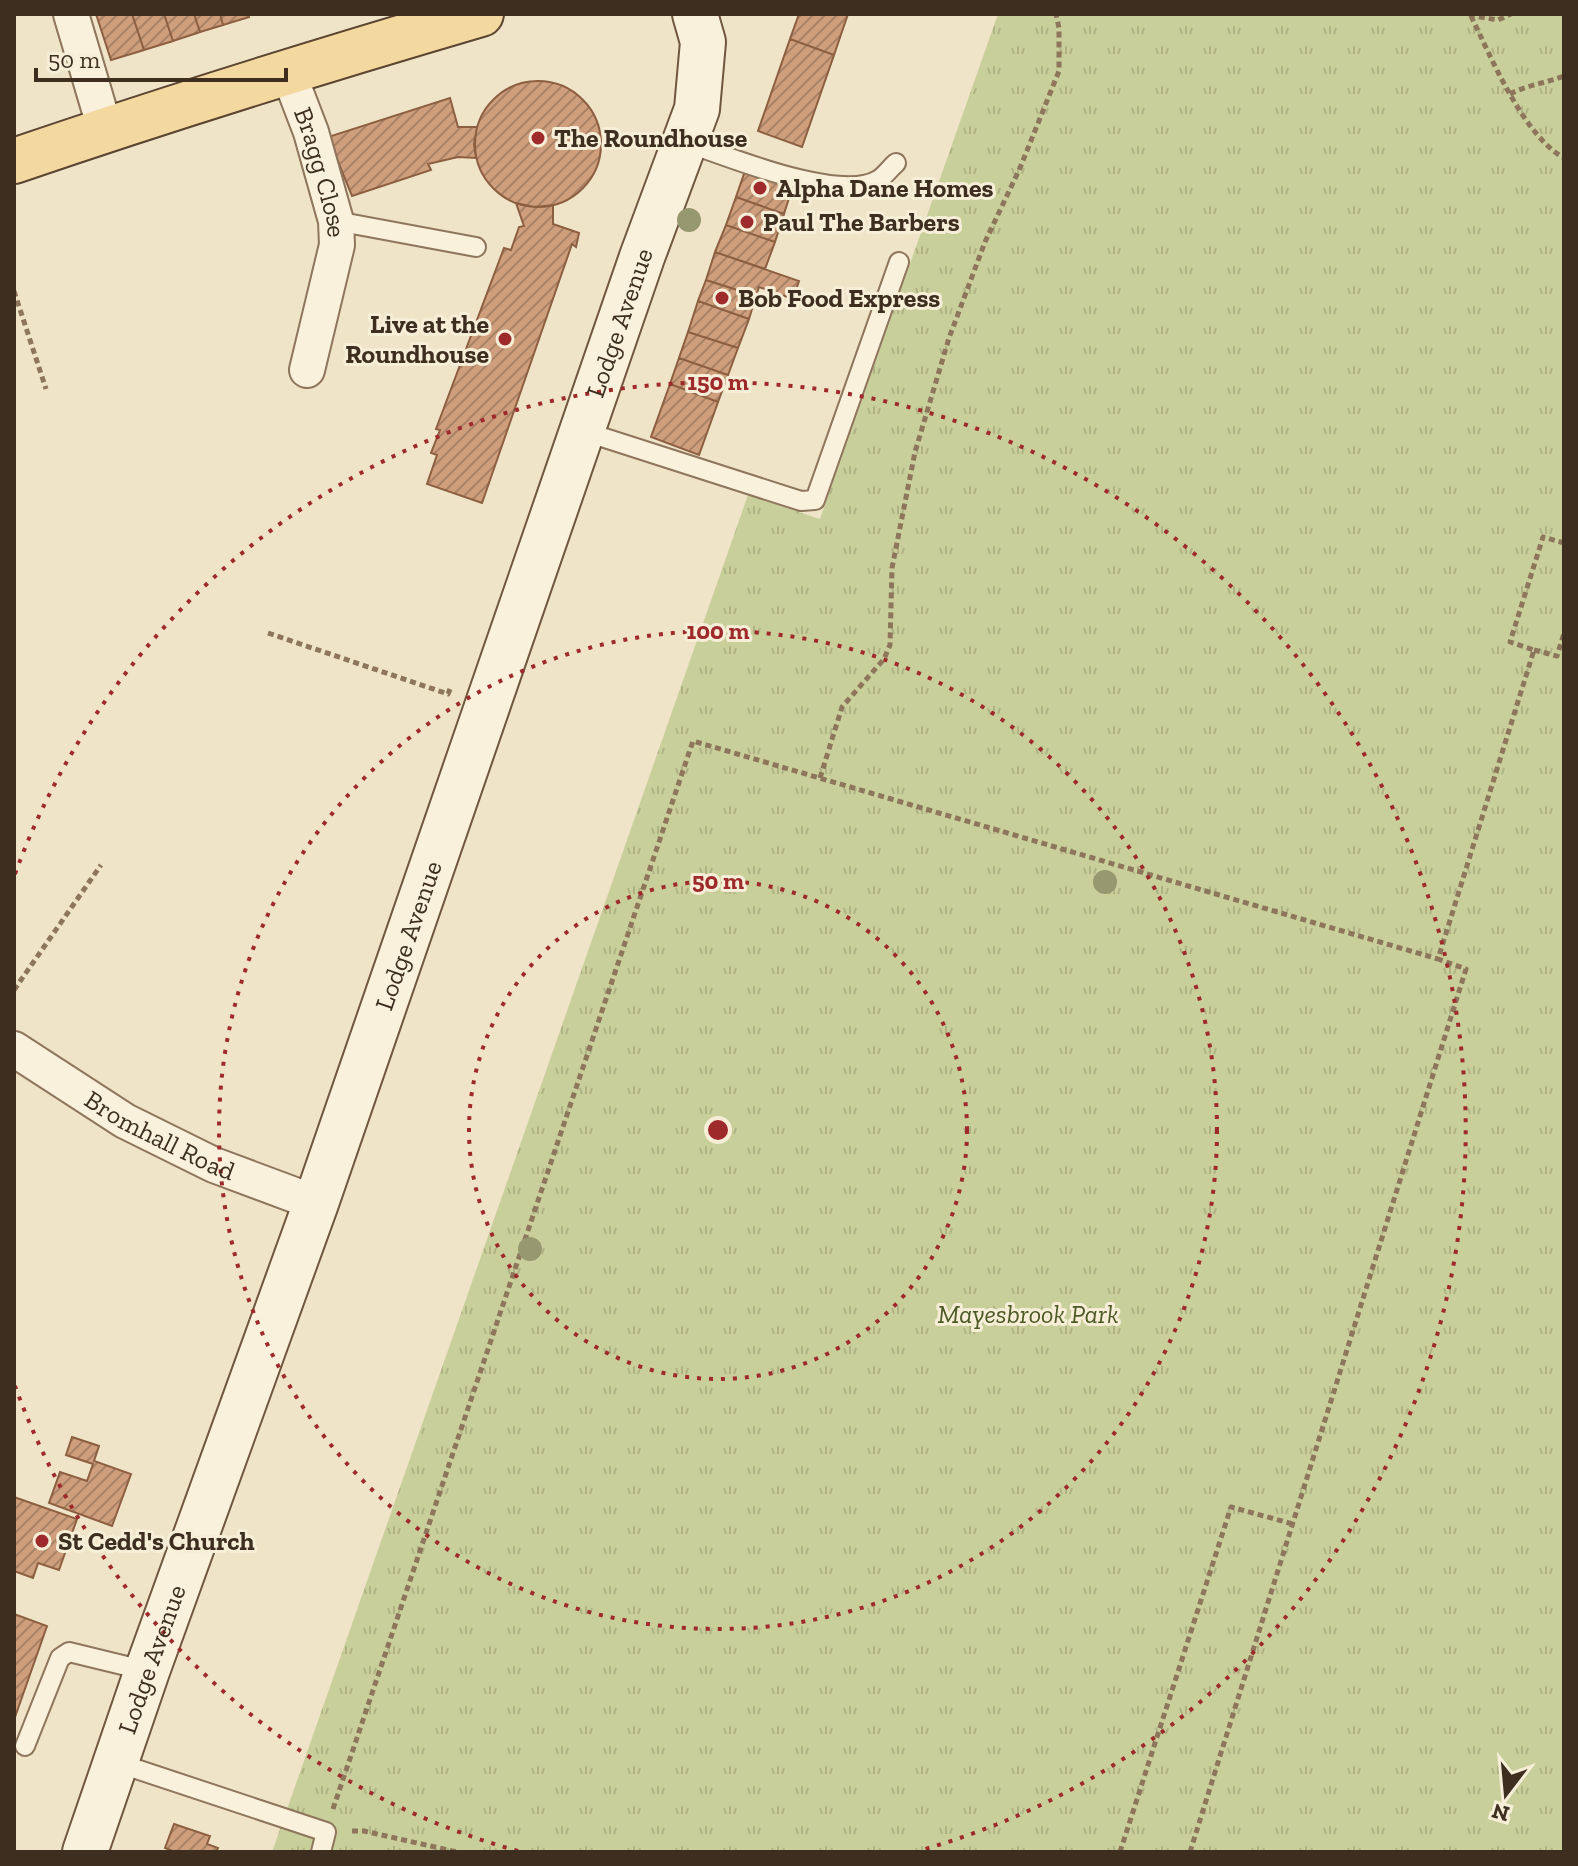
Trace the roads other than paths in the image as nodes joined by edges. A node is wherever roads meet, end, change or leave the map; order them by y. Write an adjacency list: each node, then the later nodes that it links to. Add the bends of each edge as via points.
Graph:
1 (71, 14): 5 (street)
2 (481, 14): 4 (main road)
3 (695, 14): 6 (street, Lodge Avenue, via 703,42 701,81)
4 (288, 72): 5 (main road); 9 (street, Bragg Close)
5 (105, 129): 7 (main road)
6 (685, 142): 8 (lane, via 835,186 879,180); 13 (street, Lodge Avenue)
7 (14, 161)
8 (896, 163)
9 (336, 221): 10 (lane); 12 (street, Bragg Close, via 337,245)
10 (476, 247)
11 (899, 262): 13 (lane, via 815,500 801,501)
12 (307, 370)
13 (583, 431): 15 (street, Lodge Avenue)
14 (14, 1049): 15 (street, Bromhall Road, via 125,1121 214,1165)
15 (316, 1203): 16 (street, Lodge Avenue)
16 (147, 1671): 17 (lane, via 69,1652 60,1658); 18 (street, Lodge Avenue)
17 (25, 1746)
18 (115, 1762): 19 (street, Lodge Avenue); 20 (lane, via 326,1832)
19 (85, 1852)
20 (321, 1852)

